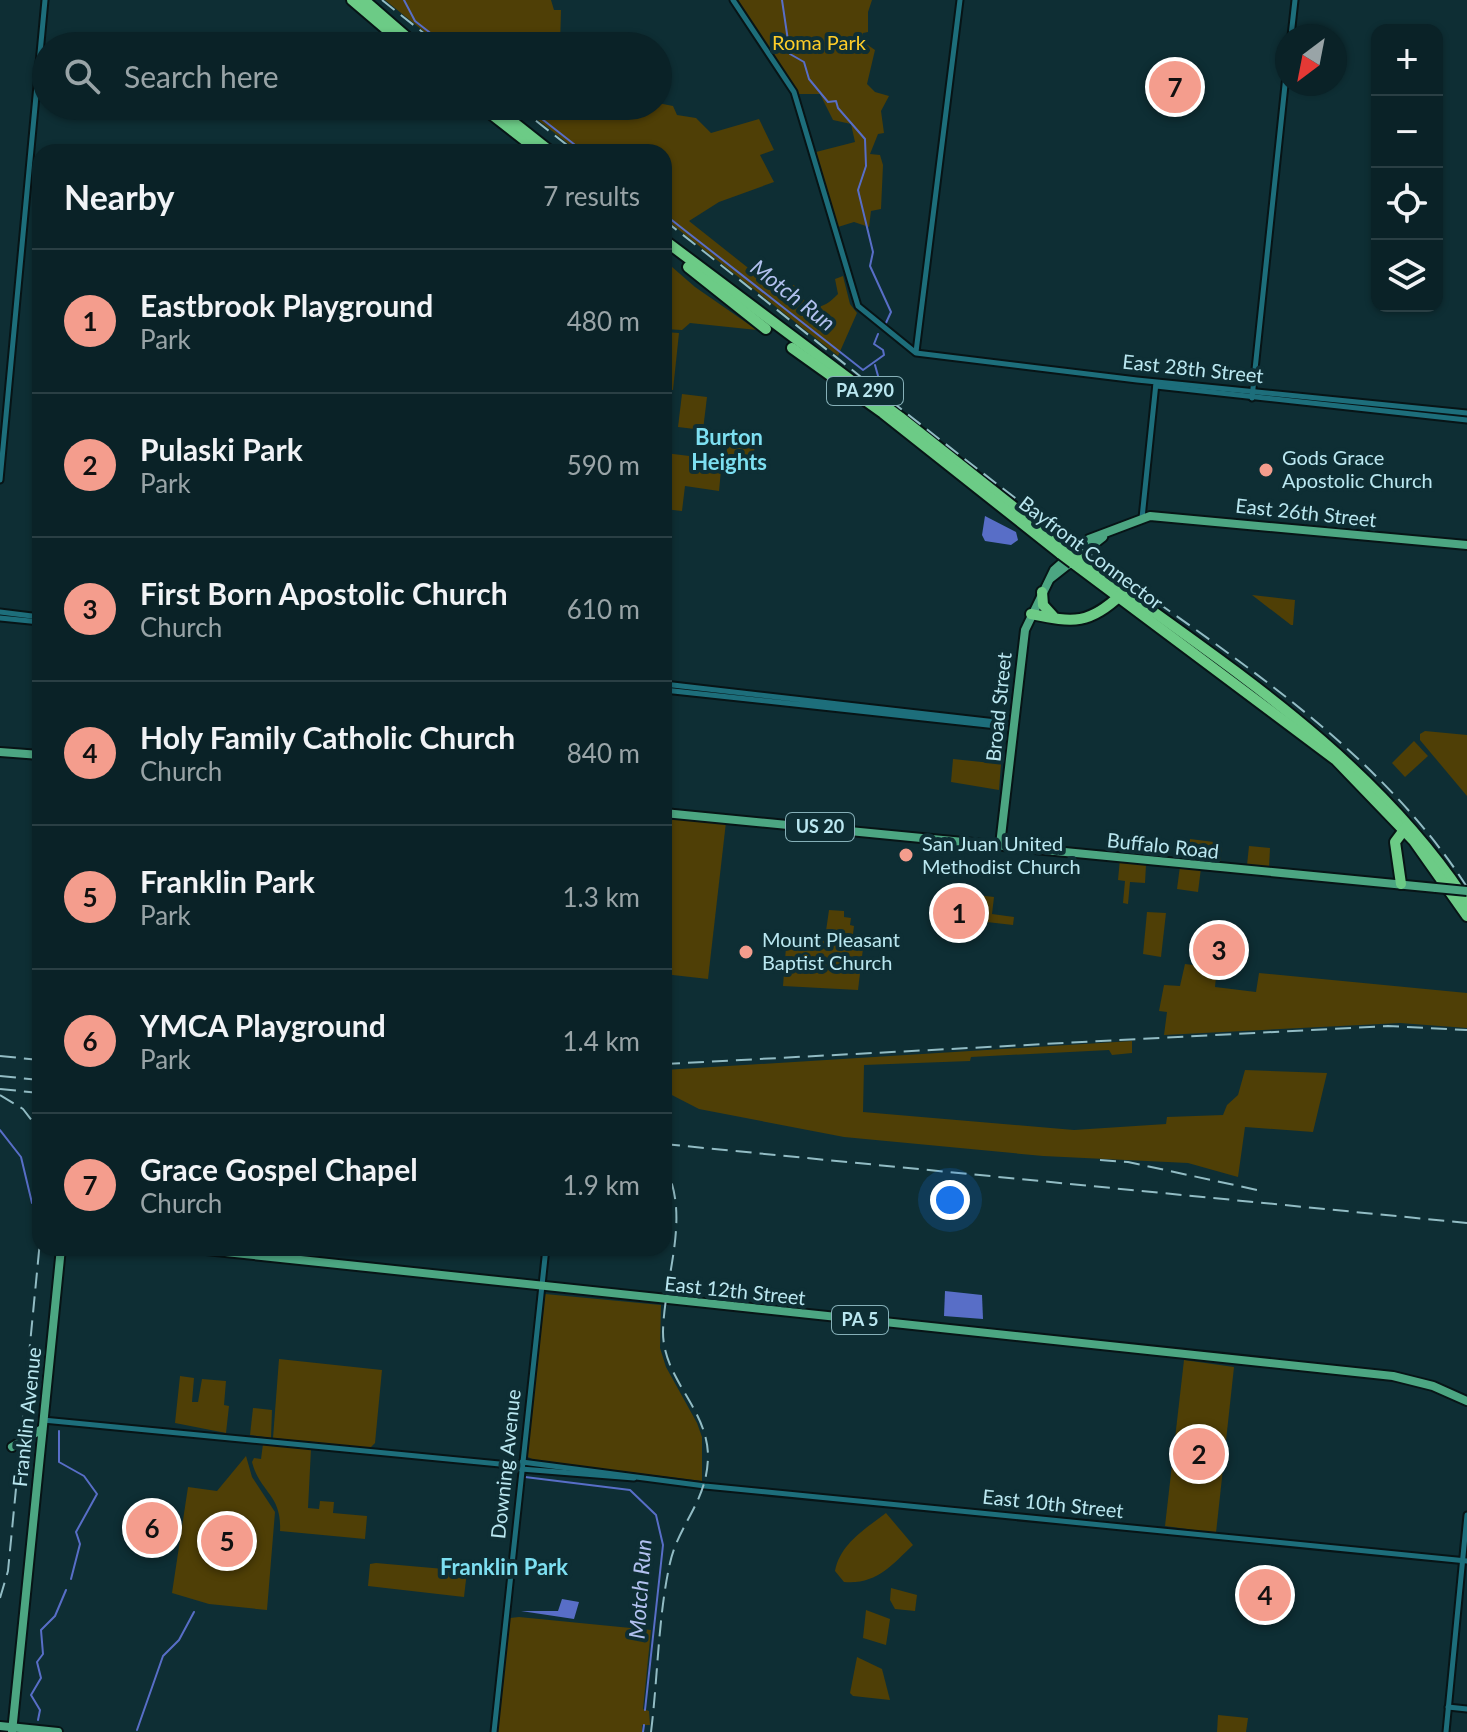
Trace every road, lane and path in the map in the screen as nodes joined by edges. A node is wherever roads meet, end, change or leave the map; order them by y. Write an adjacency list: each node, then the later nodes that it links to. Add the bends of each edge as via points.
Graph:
1 (45, 0): 8 (street)
2 (352, 0): 9 (highway)
3 (364, 0): 10 (highway)
4 (733, 0): 19 (street, via 794,92 858,306)
5 (960, 0): 19 (street)
6 (1295, 0): 7 (street)
7 (1292, 24)
8 (42, 32)
9 (390, 32)
10 (401, 32)
11 (1284, 96): 21 (street)
12 (34, 120): 24 (street)
13 (499, 120): 15 (highway)
14 (511, 120): 16 (highway)
15 (530, 144)
16 (541, 144)
17 (672, 246): 27 (highway, Bayfront Connector / PA 290, via 900,417)
18 (672, 255): 27 (highway, Bayfront Connector / PA 290)
19 (916, 353): 20 (street, East 28th Street)
20 (1156, 384): 21 (street, East 28th Street); 25 (street)
21 (1252, 394): 22 (street, East 28th Street); 23 (street, East 28th Street)
22 (1467, 413)
23 (1467, 420)
24 (0, 480)
25 (1142, 518): 26 (main road, East 26th Street, via 1181,517); 30 (main road, Broad Street, via 1097,534 1074,550)
26 (1467, 545)
27 (1060, 548): 28 (highway, Bayfront Connector / PA 290, bridge)
28 (1080, 564): 29 (highway, Bayfront Connector / PA 290); 31 (highway, Bayfront Connector / PA 290)
29 (1100, 582): 31 (highway, Bayfront Connector / PA 290); 32 (highway, via 1106,595)
30 (1042, 592): 33 (main road, Broad Street); 36 (highway, via 1044,607)
31 (1122, 594): 32 (highway); 43 (highway, Bayfront Connector / PA 290, via 1321,737)
32 (1102, 611): 36 (highway, via 1083,620)
33 (1031, 614): 36 (highway); 38 (main road, Broad Street)
34 (0, 615): 35 (street)
35 (32, 618)
36 (1058, 619)
37 (672, 688): 38 (street)
38 (1009, 724): 42 (main road, Broad Street)
39 (0, 752): 40 (main road)
40 (32, 754)
41 (672, 814): 45 (main road, Buffalo Road / US 20)
42 (1002, 824): 45 (main road); 46 (main road, Broad Street)
43 (1406, 826): 44 (highway, Bayfront Connector / PA 290); 47 (highway, via 1396,838); 50 (highway, Bayfront Connector / PA 290)
44 (1413, 840): 47 (highway); 51 (highway, Bayfront Connector / PA 290)
45 (982, 843): 46 (main road, Buffalo Road / US 20)
46 (1000, 845): 48 (main road, Buffalo Road)
47 (1396, 849): 48 (highway)
48 (1401, 884): 49 (main road, Buffalo Road, bridge)
49 (1467, 891)
50 (1467, 902)
51 (1467, 916)
52 (60, 1256): 57 (main road, Franklin Avenue)
53 (262, 1256): 55 (main road, East 12th Street / PA 5)
54 (545, 1256): 55 (street, Downing Avenue)
55 (542, 1286): 56 (main road, East 12th Street / PA 5, via 1393,1376); 59 (street, Downing Avenue)
56 (1467, 1401)
57 (42, 1424): 58 (main road); 59 (street, East 10th Street); 65 (main road, Franklin Avenue)
58 (12, 1447)
59 (522, 1466): 61 (street, East 10th Street); 67 (street, Downing Avenue)
60 (1467, 1515): 61 (street)
61 (1465, 1560): 62 (street)
62 (1448, 1707): 63 (street); 68 (street)
63 (1467, 1709)
64 (0, 1726): 65 (main road)
65 (12, 1730): 66 (main road)
66 (58, 1732)
67 (494, 1732)
68 (1446, 1732)

